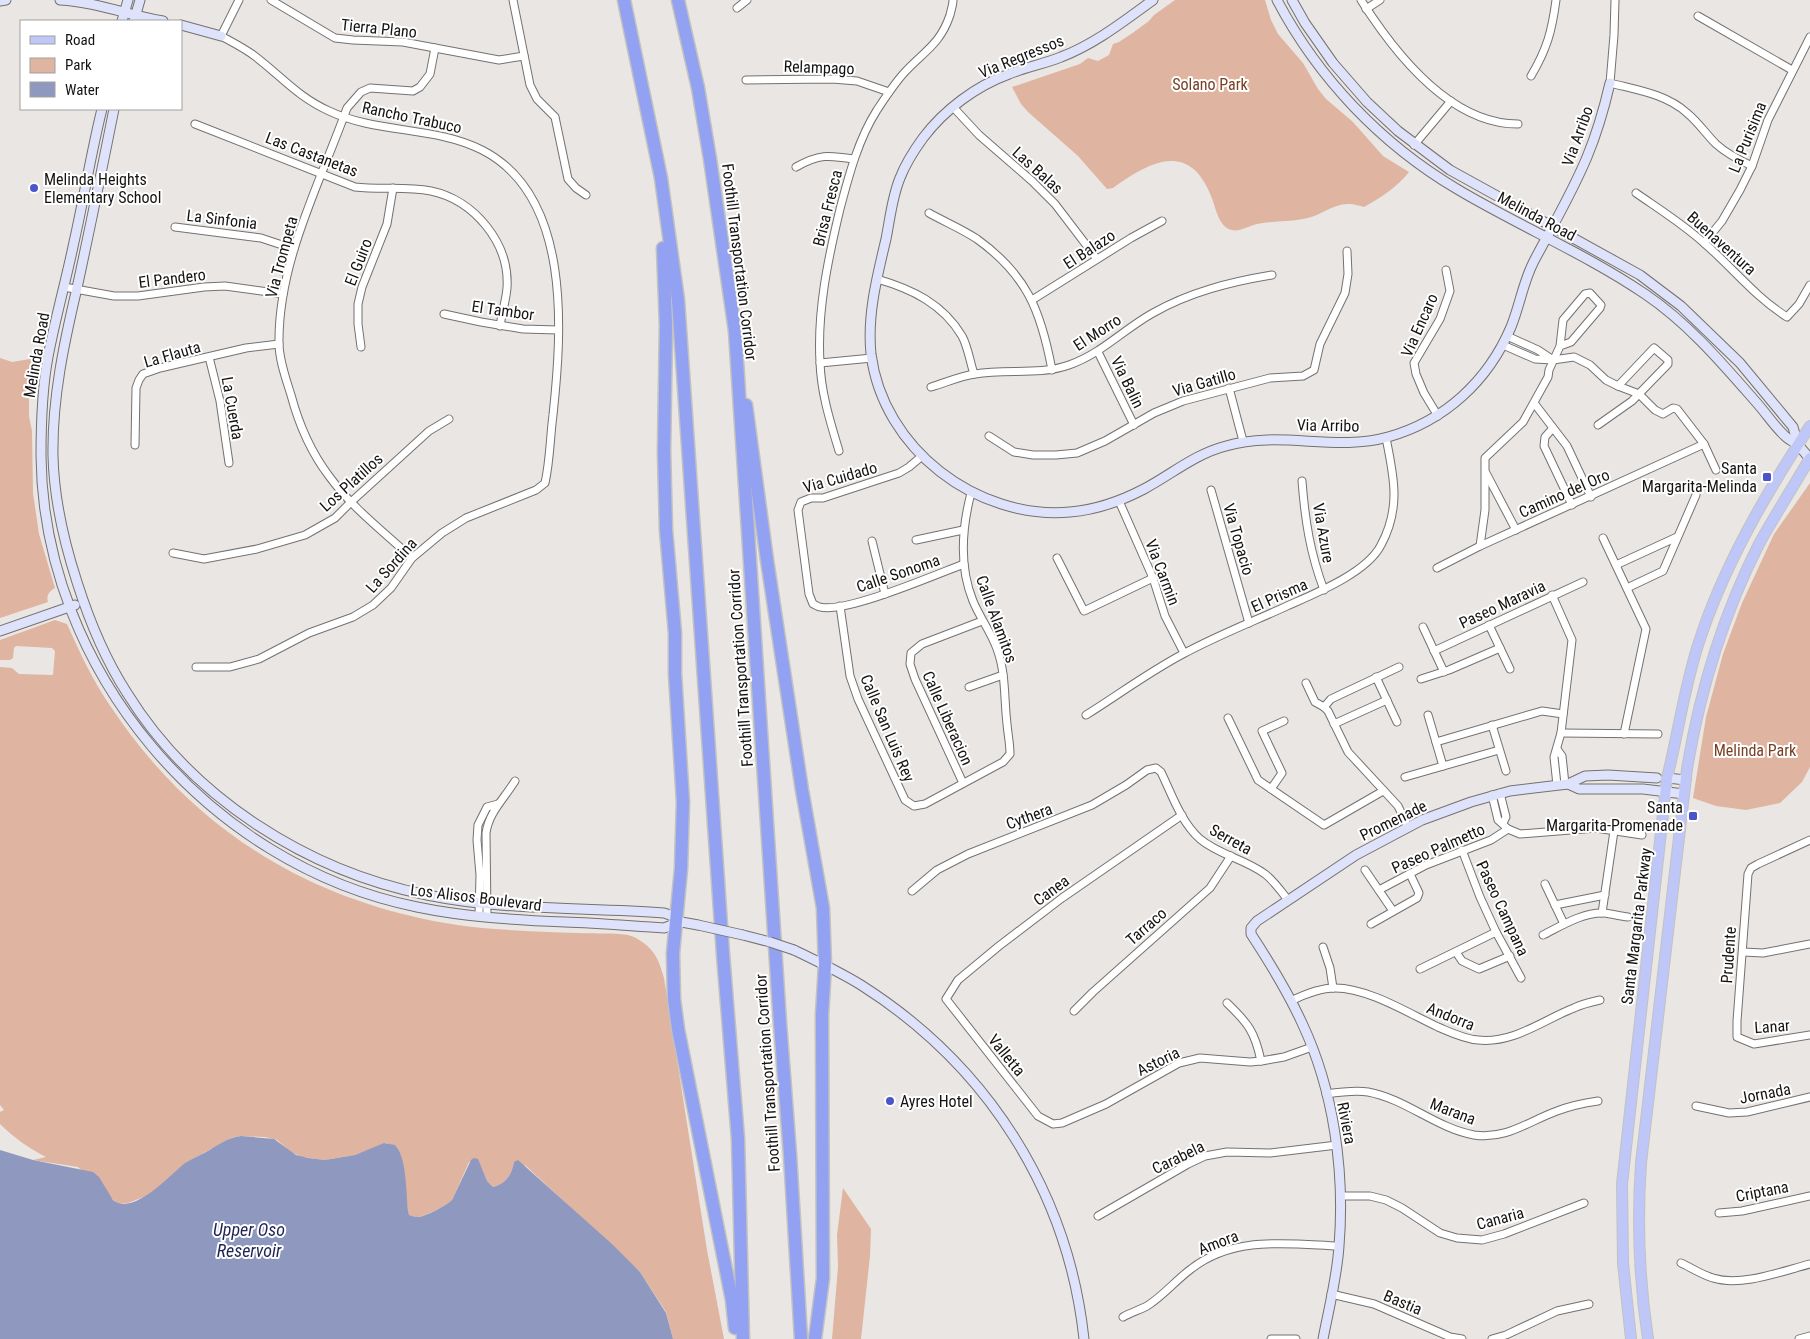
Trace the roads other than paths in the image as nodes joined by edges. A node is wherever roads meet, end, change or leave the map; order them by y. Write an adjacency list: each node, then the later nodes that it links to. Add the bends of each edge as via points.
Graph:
1 (6, 0): 20 (main road)
2 (60, 0): 3 (main road)
3 (68, 0): 23 (main road)
4 (128, 0): 23 (main road)
5 (140, 0): 25 (main road)
6 (238, 0): 29 (street)
7 (271, 0): 31 (street, Tierra Plano, via 335,38 403,42)
8 (513, 0): 32 (street)
9 (624, 0): 50 (highway, Foothill Transportation Corridor)
10 (678, 0): 74 (highway, Foothill Transportation Corridor, via 698,88)
11 (747, 0): 21 (street)
12 (953, 0): 37 (street, Brisa Fresca, via 945,28)
13 (1154, 0): 39 (main road, Via Regressos, via 1091,43 1062,57 1005,75)
14 (1277, 0): 58 (main road, Melinda Road, via 1323,72 1386,138 1443,181)
15 (1292, 0): 45 (main road, Melinda Road, via 1318,44 1342,75)
16 (1360, 0): 22 (street)
17 (1380, 0): 22 (street)
18 (1556, 0): 34 (street, via 1552,30 1542,58)
19 (1615, 0): 36 (street, Via Arribo)
20 (0, 1)
21 (737, 8)
22 (1366, 9): 38 (street, via 1410,67)
23 (124, 12): 25 (main road); 26 (main road)
24 (1698, 16): 33 (street)
25 (135, 19): 27 (main road)
26 (122, 20)
27 (149, 20)
28 (182, 25): 29 (main road, Rancho Trabuco)
29 (221, 36): 42 (street, Rancho Trabuco, via 256,56 306,98)
30 (1810, 37): 33 (street, La Purisima)
31 (436, 48): 32 (street, Tierra Plano, via 499,60); 42 (street, Via Trompeta, via 430,74 420,86 412,91 370,88 355,98)
32 (524, 56): 53 (street, via 537,100 555,118 568,179)
33 (1792, 70): 47 (street, La Purisima, via 1768,120)
34 (1531, 76)
35 (746, 80): 37 (street, Relampago, via 857,81)
36 (1610, 83): 47 (street, via 1661,97 1674,104 1732,157); 56 (main road, Via Arribo, via 1602,118 1587,158)
37 (890, 92): 46 (street, Brisa Fresca, via 865,131)
38 (1451, 100): 44 (street, via 1501,124); 45 (street)
39 (953, 107): 62 (street, Las Balas, via 978,136 1055,204); 65 (main road, Via Regressos, via 923,139 899,179)
40 (102, 110): 67 (main road, Melinda Road)
41 (114, 110): 68 (main road, Melinda Road)
42 (344, 117): 49 (street, Via Trompeta); 73 (street, Rancho Trabuco, via 378,127 448,137 483,150 505,165 535,200 544,222 551,246)
43 (195, 124): 49 (street, Las Castanetas)
44 (1518, 124)
45 (1414, 145): 56 (main road, Melinda Road, via 1450,170)
46 (854, 159): 48 (street, via 829,155); 84 (street, Brisa Fresca, via 832,239 820,315)
47 (1752, 166): 59 (street, La Purisima, via 1722,222)
48 (796, 167)
49 (322, 174): 51 (street, Las Castanetas, via 355,186); 60 (street, Via Trompeta)
50 (661, 178): 211 (highway, via 666,325 666,530 675,633 683,802 682,869); 254 (highway, Foothill Transportation Corridor, via 678,300 738,1140)
51 (393, 188): 72 (street, Las Castanetas, via 410,188 448,197 476,214 489,228 506,269 507,288); 79 (street, El Guiro, via 388,224 358,304)
52 (1636, 193): 59 (street, Buenaventura)
53 (586, 195)
54 (929, 213): 70 (street, via 975,238 993,252)
55 (1162, 221): 62 (street, El Balazo)
56 (1552, 226): 58 (main road, Via Arribo); 103 (main road, Melinda Road, via 1640,275 1681,306 1740,363 1793,427)
57 (175, 227): 60 (street, La Sinfonia, via 261,238)
58 (1546, 237): 75 (main road, Via Arribo, via 1530,269); 103 (main road, Melinda Road, via 1621,278 1674,316 1714,355 1786,438)
59 (1704, 243): 66 (street, Buenaventura, via 1770,307 1786,317 1799,304)
60 (294, 249): 69 (street, Via Trompeta)
61 (1347, 251): 89 (street, Via Gatillo, via 1345,293 1320,344 1314,370 1303,376 1270,378)
62 (1098, 259): 70 (street, El Balazo)
63 (1446, 270): 92 (street, Via Encaro, via 1450,291 1440,319 1414,363 1424,392)
64 (1272, 275): 80 (street, El Morro, via 1204,290 1177,301 1139,322)
65 (877, 279): 82 (main road, Via Regressos, via 870,333); 86 (street, via 914,292 936,305 962,338)
66 (1810, 285)
67 (64, 287): 68 (street, El Pandero); 140 (main road, Melinda Road, via 48,358 41,456 48,525)
68 (76, 288): 69 (street, El Pandero, via 114,296 225,286); 138 (main road, Melinda Road, via 60,365 53,456 64,540)
69 (283, 294): 76 (street, Via Trompeta)
70 (1032, 300): 85 (street)
71 (444, 314): 72 (street, El Tambor)
72 (500, 326): 73 (street, El Tambor)
73 (558, 330): 111 (street, Rancho Trabuco, via 556,390)
74 (734, 331): 222 (highway, via 802,790 823,908); 255 (highway, Foothill Transportation Corridor)
75 (1507, 336): 77 (main road, Via Arribo); 83 (street)
76 (279, 344): 81 (street, La Flauta); 117 (street, Via Trompeta, via 302,432 314,456)
77 (1503, 344): 83 (street, via 1534,359); 92 (main road, Via Arribo, via 1478,381)
78 (1560, 346): 78 (street, via 1564,320 1584,294 1590,293 1602,305 1570,342); 83 (street)
79 (361, 347)
80 (1098, 352): 85 (street, El Morro); 95 (street, Via Balin)
81 (209, 357): 102 (street, La Flauta, via 143,374 136,388); 107 (street, La Cuerda, via 220,401)
82 (872, 358): 84 (street); 105 (main road, Via Arribo, via 876,378 893,417)
83 (1553, 360): 87 (street, via 1574,357); 91 (street)
84 (820, 363): 104 (street, Brisa Fresca, via 824,402)
85 (1052, 370): 86 (street, El Morro)
86 (974, 374): 88 (street, El Morro)
87 (1618, 386): 90 (street); 90 (street, via 1656,348 1668,362)
88 (931, 388)
89 (1229, 388): 95 (street, Via Gatillo, via 1183,401); 100 (street)
90 (1639, 394): 94 (street); 101 (street, via 1663,414 1677,409)
91 (1534, 403): 97 (street); 109 (street, via 1517,429 1485,458)
92 (1438, 416): 99 (main road, Via Arribo)
93 (449, 419): 117 (street, Los Platillos, via 429,432)
94 (1598, 424)
95 (1134, 425): 98 (street, Via Gatillo, via 1078,453 1056,455 1014,452)
96 (1810, 426): 103 (main road, Santa Margarita Parkway)
97 (1553, 428): 115 (street, via 1567,446); 118 (street, via 1545,437 1544,446)
98 (989, 436)
99 (1386, 438): 100 (main road, Via Arribo, via 1332,444 1276,439); 135 (street, El Prisma, via 1394,478 1395,504 1390,526 1381,547 1367,562)
100 (1243, 441): 116 (main road, Via Arribo, via 1198,456)
101 (1704, 444): 108 (street); 115 (street, Camino del Oro)
102 (135, 445)
103 (1798, 445): 106 (main road, Melinda Road); 178 (main road, Santa Margarita Parkway, via 1742,540 1712,606 1698,645)
104 (839, 451)
105 (922, 456): 113 (main road, Via Arribo, via 935,469); 139 (street, Via Cuidado, via 899,473 824,498 801,502 798,510 809,594 814,604 822,608)
106 (1810, 459): 179 (main road, Santa Margarita Parkway, via 1760,542 1721,630 1699,707)
107 (229, 463)
108 (1716, 470)
109 (1485, 471): 120 (street); 125 (street, via 1485,510)
110 (1302, 481): 135 (street, Via Azure, via 1312,555)
111 (545, 483): 127 (street, La Sordina, via 536,490 466,518)
112 (1211, 490): 142 (street, Via Topacio)
113 (971, 493): 116 (main road, Via Arribo, via 1019,509 1047,512 1094,509); 119 (street, Calle Alamitos)
114 (1696, 495): 121 (street)
115 (1591, 496): 118 (street, Camino del Oro)
116 (1119, 501): 132 (street, Via Carmin)
117 (351, 502): 126 (street, Los Platillos, via 336,518 297,538 204,559); 127 (street, Via Trompeta)
118 (1572, 505): 120 (street, Camino del Oro)
119 (963, 530): 123 (street); 129 (street, Calle Alamitos)
120 (1516, 530): 125 (street, Camino del Oro)
121 (1677, 537): 130 (street); 134 (street, via 1663,571)
122 (1603, 538): 130 (street)
123 (916, 540)
124 (872, 541): 136 (street)
125 (1480, 546): 131 (street, Camino del Oro)
126 (173, 553)
127 (412, 558): 149 (street, La Sordina, via 392,588 353,618 310,633 259,659 230,667)
128 (1058, 558): 132 (street, via 1084,611)
129 (964, 564): 136 (street, Calle Sonoma); 141 (street, Calle Alamitos, via 972,600)
130 (1616, 565): 134 (street)
131 (1437, 568)
132 (1153, 578): 148 (street, Via Carmin, via 1165,616)
133 (1583, 582): 137 (street, Paseo Maravia)
134 (1627, 588): 169 (street, via 1646,629)
135 (1324, 590): 142 (street, El Prisma)
136 (885, 594): 139 (street, Calle Sonoma)
137 (1552, 595): 143 (street, Paseo Maravia); 160 (street, via 1572,640)
138 (84, 602): 140 (main road); 205 (main road, Los Alisos Boulevard, via 104,650 138,710 162,741 221,798 284,842 330,865 413,892)
139 (840, 606): 189 (street, Calle San Luis Rey, via 850,676)
140 (70, 607): 145 (main road); 209 (main road, Los Alisos Boulevard, via 106,683 144,738 225,818 290,861 354,889 415,907)
141 (982, 621): 153 (street, Calle Alamitos, via 997,648); 181 (street, Calle Liberacion, via 922,644 911,653 910,664 915,679)
142 (1249, 623): 148 (street, El Prisma)
143 (1489, 625): 146 (street); 147 (street, Paseo Maravia)
144 (1423, 627): 147 (street)
145 (0, 631)
146 (1500, 648): 151 (street); 152 (street)
147 (1434, 650): 152 (street)
148 (1184, 653): 161 (street, El Prisma)
149 (196, 667)
150 (1399, 667): 154 (street)
151 (1510, 669)
152 (1444, 672): 155 (street)
153 (1003, 675): 157 (street); 181 (street, Calle Alamitos, via 1010,754 1003,762)
154 (1376, 678): 158 (street); 159 (street, via 1331,699)
155 (1421, 679)
156 (1306, 683): 159 (street, via 1315,702)
157 (969, 687)
158 (1387, 700): 165 (street); 166 (street)
159 (1324, 707): 166 (street)
160 (1564, 714): 167 (street, via 1542,711); 168 (street)
161 (1086, 715)
162 (1428, 716): 171 (street)
163 (1228, 718): 183 (street, via 1258,780)
164 (1284, 721): 183 (street, via 1262,731 1282,773)
165 (1397, 722)
166 (1334, 724): 185 (street, via 1348,752)
167 (1492, 725): 171 (street); 172 (street)
168 (1561, 733): 169 (street); 182 (street, via 1557,749 1562,756)
169 (1624, 734): 170 (street)
170 (1658, 734)
171 (1436, 742): 173 (street)
172 (1499, 750): 173 (street); 175 (street)
173 (1442, 766): 177 (street)
174 (1156, 768): 190 (street, Serreta); 202 (street, Cythera, via 1147,770 1092,805 968,854 937,870)
175 (1506, 771)
176 (1608, 775): 178 (main road, Promenade); 182 (main road, Promenade, via 1585,776); 184 (main road)
177 (1405, 777)
178 (1662, 778): 179 (main road, Promenade); 186 (main road, Santa Margarita Parkway)
179 (1686, 780): 188 (main road, Santa Margarita Parkway)
180 (515, 781): 205 (street, via 487,822)
181 (963, 783): 189 (street, Calle Alamitos, via 925,804 914,806)
182 (1563, 784): 184 (main road, Promenade, via 1579,789); 187 (main road, Promenade)
183 (1271, 789): 185 (street, via 1324,825)
184 (1608, 789): 186 (main road, Promenade)
185 (1383, 791): 191 (street, via 1398,806)
186 (1666, 792): 188 (main road, Promenade); 263 (main road, Santa Margarita Parkway, via 1622,1184 1623,1263)
187 (1496, 794): 191 (main road, Promenade); 192 (street, Paseo Palmetto, via 1506,817 1503,823)
188 (1684, 794): 264 (main road, Santa Margarita Parkway, via 1639,1192 1640,1267)
189 (904, 800)
190 (1182, 815): 197 (street, Serreta, via 1201,839); 226 (street, Canea, via 999,946 958,980)
191 (1408, 827): 204 (main road, Promenade, via 1356,855)
192 (1508, 829): 193 (street, Paseo Palmetto, via 1520,834 1596,828); 196 (street, Paseo Palmetto, via 1491,840)
193 (1614, 832): 194 (street, Paseo Palmetto); 203 (street)
194 (1642, 835)
195 (1810, 840): 220 (street, Prudente, via 1751,868)
196 (1462, 850): 199 (street, Paseo Palmetto); 215 (street, Paseo Campana)
197 (1231, 856): 204 (street, Serreta, via 1265,874); 230 (street, Tarraco, via 1210,888)
198 (1365, 870): 201 (street)
199 (1410, 874): 201 (street, Paseo Palmetto); 207 (street, via 1419,893 1417,898)
200 (1545, 884): 206 (street)
201 (1379, 890): 207 (street)
202 (912, 891)
203 (1605, 895): 206 (street); 208 (street)
204 (1288, 900): 214 (main road, Promenade)
205 (483, 903): 209 (street); 211 (main road, Los Alisos Boulevard, via 664,913)
206 (1555, 905): 213 (street)
207 (1393, 911): 212 (street)
208 (1602, 913): 210 (street); 213 (street)
209 (483, 917): 211 (main road, Los Alisos Boulevard, via 664,928)
210 (1628, 917)
211 (676, 921): 222 (main road, Los Alisos Boulevard, bridge, via 794,950); 253 (highway, via 673,953 677,1021)
212 (1371, 924)
213 (1564, 924): 216 (street)
214 (1251, 928): 227 (main road, Riviera, via 1251,934)
215 (1496, 932): 219 (street); 221 (street, Paseo Campana)
216 (1544, 935)
217 (1810, 944): 220 (street, via 1763,953)
218 (1323, 947): 225 (street)
219 (1456, 952): 221 (street, via 1462,961 1479,969); 223 (street)
220 (1743, 952): 232 (street, Prudente)
221 (1510, 956): 224 (street, Paseo Campana)
222 (826, 966): 256 (highway, via 822,1014 823,1278); 257 (main road, Los Alisos Boulevard, via 878,996 927,1034 962,1068 1002,1117 1030,1163 1057,1223 1075,1285)
223 (1420, 969)
224 (1521, 978)
225 (1334, 988): 227 (street, Andorra); 228 (street, Andorra, via 1377,998 1454,1034 1476,1040 1503,1039 1575,1007)
226 (946, 998): 239 (street, Valletta, via 1038,1116)
227 (1291, 1000): 233 (main road, Riviera)
228 (1600, 1000)
229 (1227, 1003): 234 (street, via 1245,1020 1257,1040)
230 (1074, 1011)
231 (1810, 1035): 232 (street, Lanar, via 1754,1044)
232 (1737, 1037)
233 (1312, 1047): 234 (street, Astoria); 235 (main road, Riviera)
234 (1262, 1061): 239 (street, Astoria, via 1200,1058 1179,1063 1106,1104)
235 (1326, 1094): 237 (street, Marana, via 1347,1091 1384,1096 1453,1129 1475,1135 1508,1133 1556,1111); 240 (main road, Riviera)
236 (1810, 1098): 238 (street, Jornada, via 1729,1113)
237 (1598, 1101)
238 (1696, 1106)
239 (1053, 1124)
240 (1336, 1145): 241 (main road, Riviera); 245 (street, Carabela, via 1205,1156)
241 (1340, 1196): 243 (street, Canaria, via 1370,1196 1386,1200 1440,1233 1482,1240); 246 (main road, Riviera)
242 (1810, 1196): 244 (street, Criptana, via 1742,1211)
243 (1584, 1203)
244 (1719, 1212)
245 (1098, 1216)
246 (1339, 1246): 249 (main road, Riviera); 251 (street, Amora, via 1265,1243 1238,1246 1212,1255 1147,1306)
247 (1681, 1263): 248 (street, via 1713,1278 1729,1281 1748,1280)
248 (1810, 1264)
249 (1331, 1294): 260 (main road, Riviera); 261 (street, Bastia, via 1374,1304 1450,1337)
250 (1589, 1304): 262 (street, via 1557,1311)
251 (1122, 1317)
252 (1810, 1336): 265 (street)
253 (737, 1339)
254 (743, 1339)
255 (801, 1339)
256 (815, 1339)
257 (1084, 1339)
258 (1271, 1339): 259 (street)
259 (1296, 1339)
260 (1323, 1339)
261 (1462, 1339)
262 (1492, 1339)
263 (1631, 1339)
264 (1648, 1339)
265 (1799, 1339)

